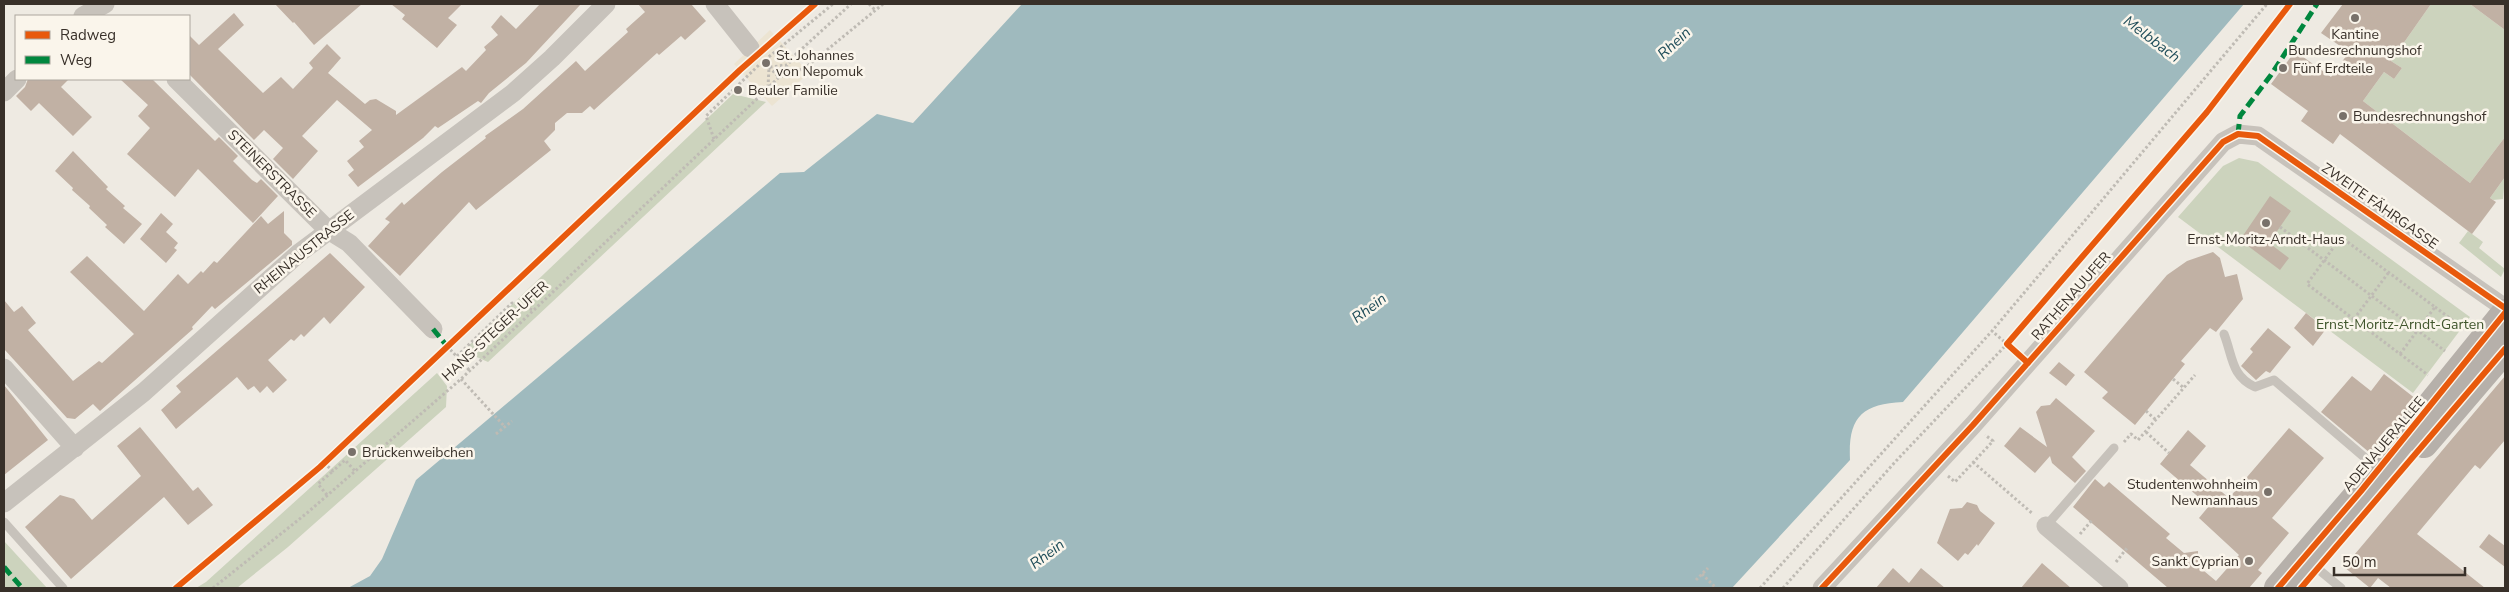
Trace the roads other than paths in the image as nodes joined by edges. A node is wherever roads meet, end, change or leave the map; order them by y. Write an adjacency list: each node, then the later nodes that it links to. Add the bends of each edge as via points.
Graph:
1 (606, 4): 10 (street, RHEINAUSTRASSE, via 514,93)
2 (714, 4): 5 (street)
3 (105, 7): 4 (street)
4 (85, 15)
5 (750, 48)
6 (16, 80): 8 (street)
7 (177, 80): 10 (street, STEINERSTRASSE)
8 (4, 92)
9 (2238, 134): 11 (street, ZWEITE FÄHRGASSE, via 2258,136); 25 (street, RATHENAUUFER, via 2223,142 2028,363)
10 (328, 230): 13 (street, STEINERSTRASSE, via 349,243); 17 (street, RHEINAUSTRASSE, via 274,274 144,392)
11 (2505, 308)
12 (2505, 313): 15 (main road, ADENAUERALLEE)
13 (433, 329)
14 (2224, 334): 19 (lane, via 2242,382 2255,387 2274,380)
15 (2494, 345): 19 (main road, ADENAUERALLEE, via 2464,365); 23 (main road, ADENAUERALLEE)
16 (4, 368): 17 (street)
17 (75, 448): 20 (street, RHEINAUSTRASSE)
18 (2114, 448): 22 (lane)
19 (2379, 470): 27 (main road, ADENAUERALLEE)
20 (4, 503)
21 (4, 522): 24 (lane)
22 (2046, 526): 26 (street)
23 (2310, 579): 28 (lane)
24 (63, 588)
25 (1822, 588)
26 (2119, 588)
27 (2278, 588)
28 (2341, 588)

